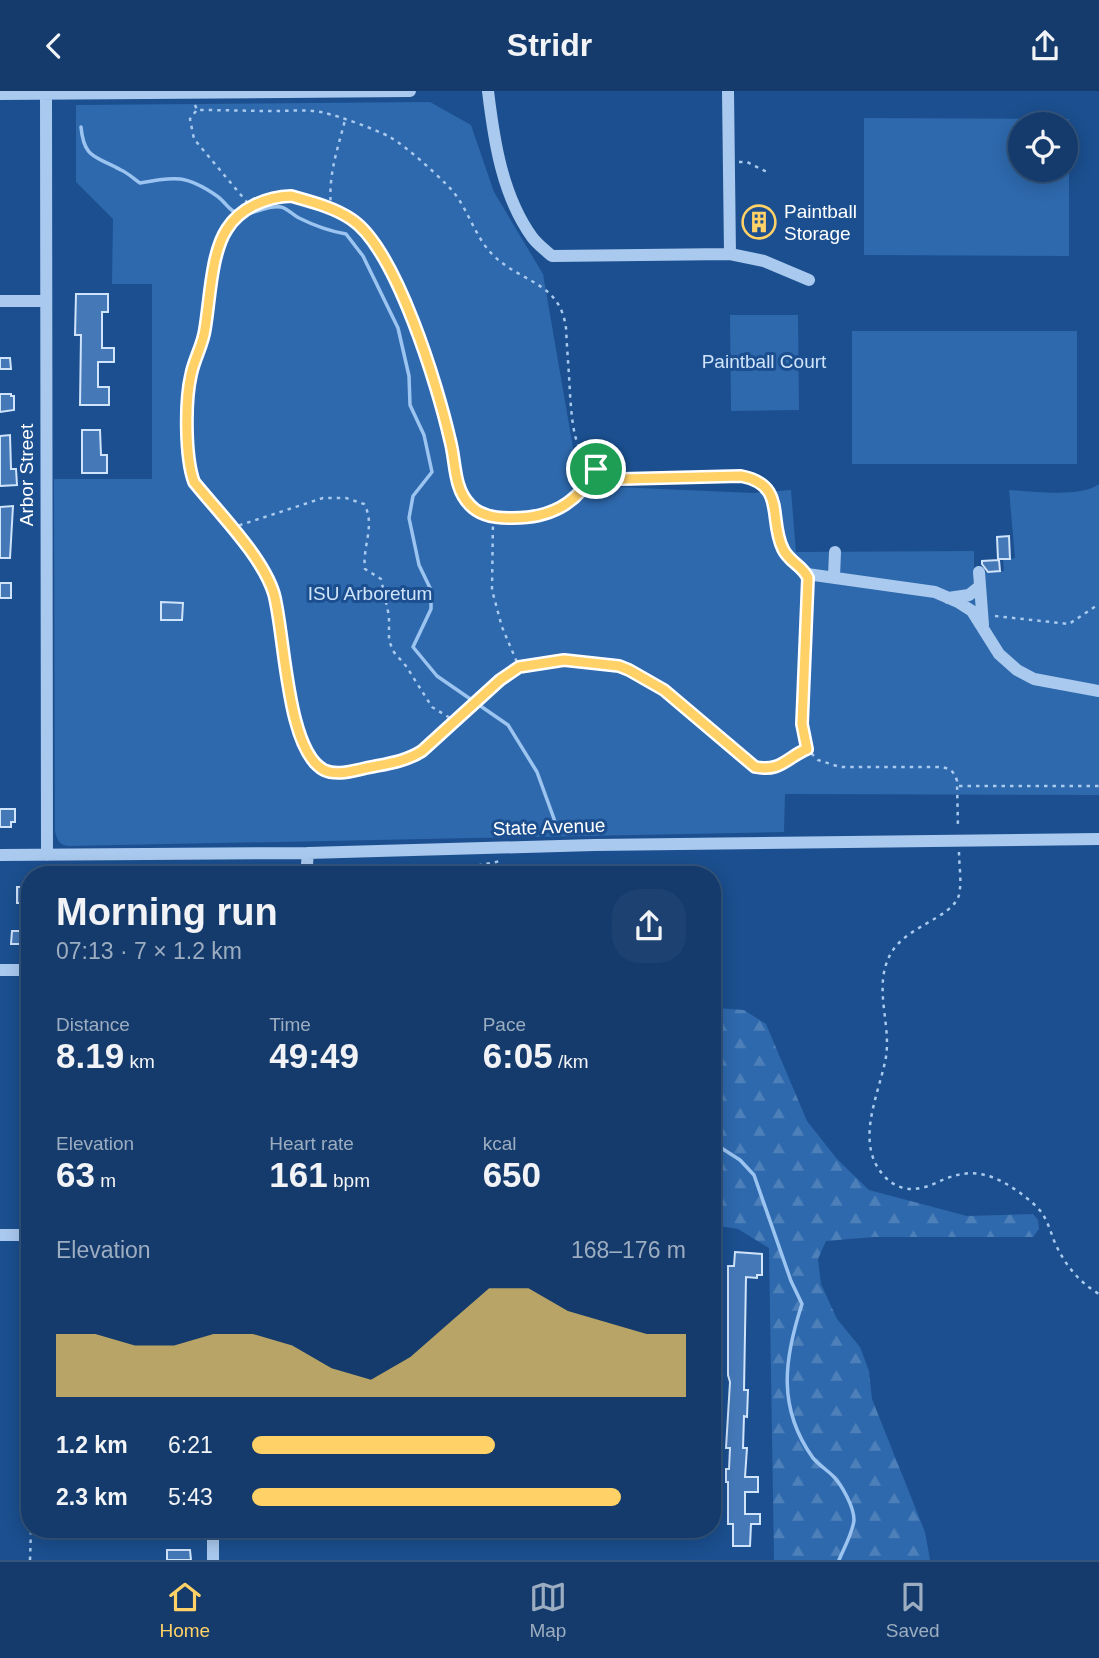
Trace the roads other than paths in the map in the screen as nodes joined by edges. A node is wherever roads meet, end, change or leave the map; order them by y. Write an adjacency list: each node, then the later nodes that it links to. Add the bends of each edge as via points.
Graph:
1 (410, 91): 5 (street)
2 (488, 91): 8 (street, via 493,140 505,180 533,239 552,257)
3 (728, 91): 8 (street)
4 (109, 92): 5 (street); 6 (street)
5 (211, 92)
6 (46, 94): 7 (street); 11 (street, Arbor Street)
7 (0, 95)
8 (730, 254): 9 (street, via 764,261)
9 (809, 280)
10 (0, 301): 11 (street)
11 (46, 301): 23 (street, Arbor Street)
12 (835, 552): 15 (street)
13 (979, 572): 16 (street)
14 (807, 574): 15 (street)
15 (834, 577): 17 (street)
16 (979, 587): 17 (street, via 968,595); 18 (street)
17 (948, 598): 18 (street, via 972,611)
18 (984, 632): 19 (street, via 999,654 1034,679)
19 (1099, 691)
20 (1099, 839): 21 (street, State Avenue)
21 (307, 853): 23 (street, State Avenue); 24 (street)
22 (0, 855): 23 (street, State Avenue)
23 (46, 862)
24 (306, 866)
25 (0, 970): 26 (street)
26 (21, 972)
27 (0, 1235): 28 (street)
28 (21, 1235)
29 (213, 1538): 30 (street)
30 (213, 1560)

